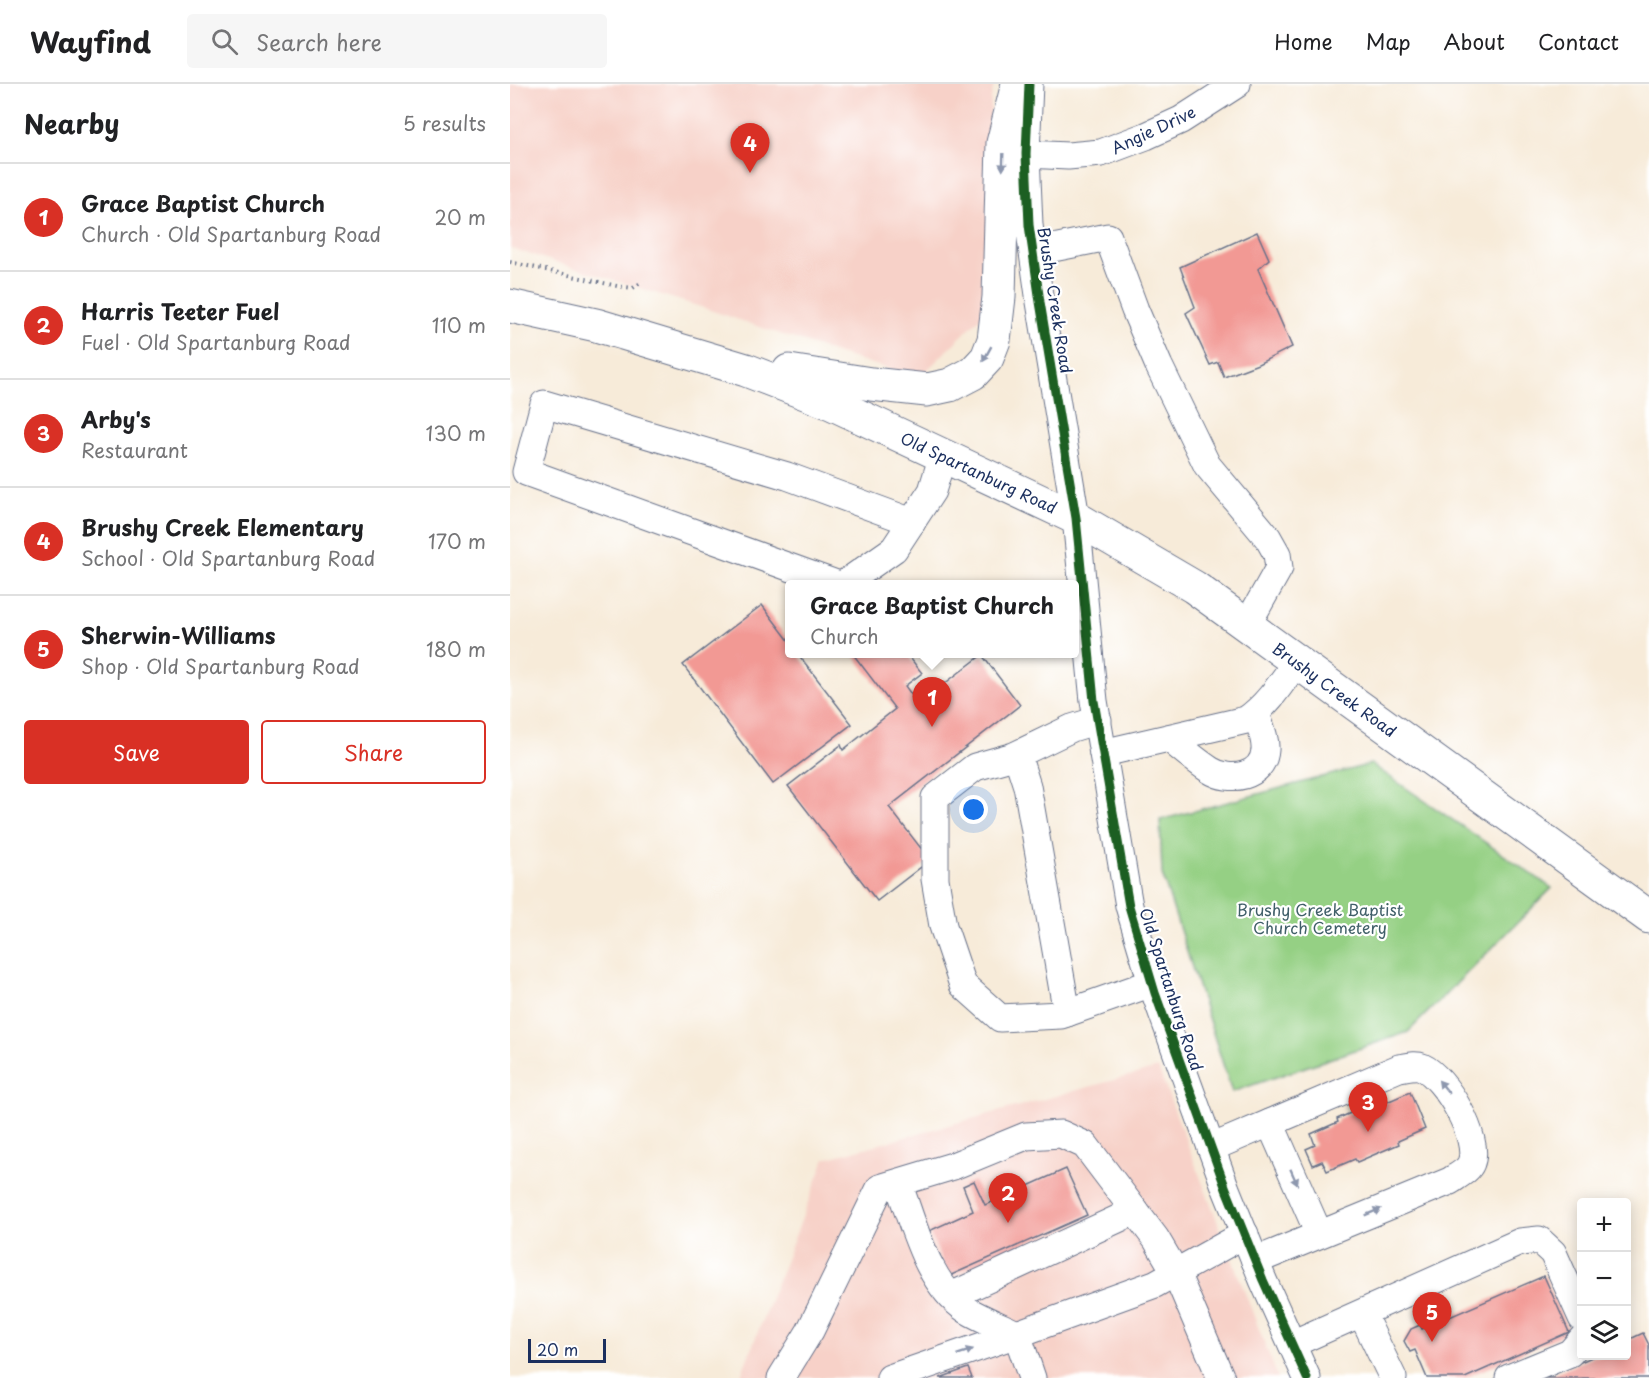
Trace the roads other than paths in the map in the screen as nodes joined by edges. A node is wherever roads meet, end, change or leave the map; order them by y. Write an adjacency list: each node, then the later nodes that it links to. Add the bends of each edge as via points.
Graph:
1 (1018, 84): 7 (main road, one-way to 7, via 1003,143 999,297 994,340 987,358 973,373 950,385 927,390)
2 (1029, 84): 4 (street, Brushy Creek Road)
3 (1237, 84): 4 (street, Angie Drive, via 1180,120 1101,153)
4 (1026, 154): 5 (street, Brushy Creek Road)
5 (1033, 252): 10 (street, Brushy Creek Road); 14 (street, via 1108,237 1159,366 1206,465 1268,538 1276,554 1279,568)
6 (511, 310): 7 (main road, Old Spartanburg Road, via 596,325)
7 (714, 360): 8 (main road, Old Spartanburg Road, via 831,403)
8 (943, 455): 10 (main road, Old Spartanburg Road); 11 (street, via 932,491)
9 (518, 471): 11 (street, via 544,404 787,476); 12 (street)
10 (1076, 518): 14 (main road, Brushy Creek Road, via 1194,587); 17 (street, Old Spartanburg Road)
11 (912, 522): 13 (street, via 894,549)
12 (822, 580)
13 (851, 580)
14 (1247, 625): 15 (main road, Brushy Creek Road)
15 (1297, 661): 16 (street); 21 (main road, Brushy Creek Road)
16 (1256, 713): 18 (street, via 1230,725); 18 (street, via 1266,746 1264,757 1256,770 1243,777 1212,772)
17 (1098, 720): 19 (street, Old Spartanburg Road); 20 (street)
18 (1169, 738): 19 (street)
19 (1103, 753): 22 (street, Old Spartanburg Road, via 1129,906)
20 (1017, 754): 23 (street, via 1027,786); 23 (street, via 975,767 935,798 936,879 943,926 963,985 1000,1018)
21 (1649, 917)
22 (1152, 983): 23 (street); 25 (street, Old Spartanburg Road)
23 (1067, 1013)
24 (1270, 1123): 25 (street); 29 (street, one-way to 29); 29 (street, one-way to 24, via 1464,1172 1471,1163 1473,1150 1463,1117 1447,1089 1432,1074 1411,1065)
25 (1211, 1148): 28 (street, Old Spartanburg Road)
26 (898, 1183): 27 (street, via 1026,1136 1061,1134 1085,1145); 32 (street, via 930,1268); 38 (street, via 880,1188 810,1331)
27 (1135, 1211): 31 (street); 32 (street)
28 (1245, 1234): 30 (street, Old Spartanburg Road); 31 (street)
29 (1319, 1234): 30 (street)
30 (1255, 1261): 36 (street, Old Spartanburg Road)
31 (1176, 1273): 35 (street); 41 (street)
32 (951, 1296): 35 (street, via 966,1309)
33 (1577, 1309): 34 (street, via 1553,1253 1539,1240 1520,1242)
34 (1362, 1314): 36 (street); 43 (street)
35 (1017, 1334): 39 (street, one-way to 35); 40 (street)
36 (1292, 1344): 42 (street, Old Spartanburg Road)
37 (1577, 1344): 44 (street, via 1570,1353)
38 (781, 1378)
39 (890, 1378)
40 (1032, 1378)
41 (1221, 1378)
42 (1307, 1378)
43 (1393, 1378)
44 (1509, 1378)

